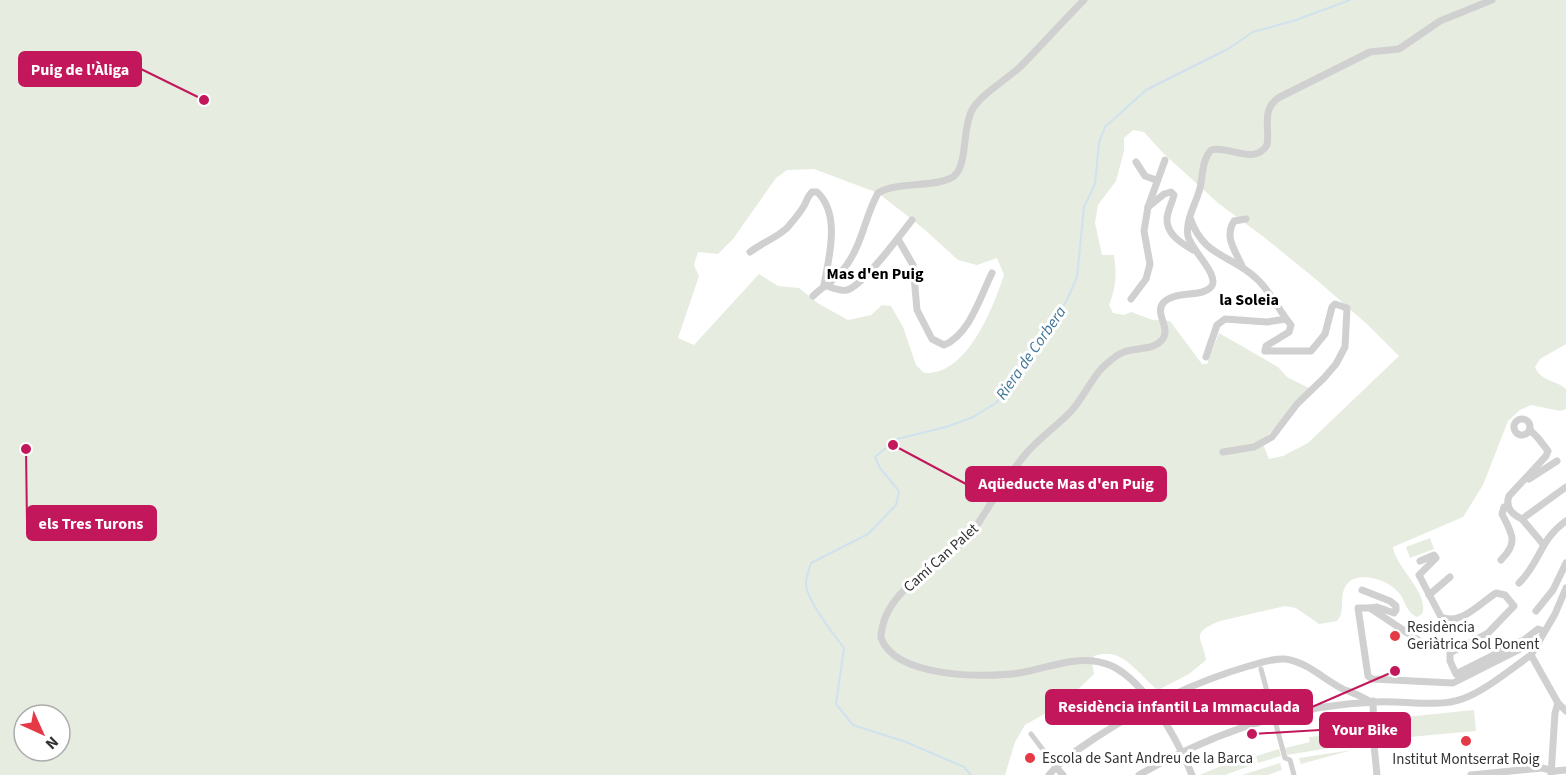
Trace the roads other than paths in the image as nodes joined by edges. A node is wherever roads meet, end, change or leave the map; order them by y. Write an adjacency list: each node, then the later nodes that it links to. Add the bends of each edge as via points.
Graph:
1 (1084, 0): 15 (street, via 1020,67 978,101 964,135 963,162 957,173 941,181 878,193 849,262)
2 (1492, 0): 7 (street, via 1440,21 1399,49 1370,52 1278,98 1267,115 1266,148 1254,155 1211,150)
3 (1164, 160): 5 (street)
4 (1136, 162): 5 (street, via 1144,176)
5 (1156, 180): 6 (street)
6 (1148, 207): 12 (street, via 1171,192 1167,221 1170,230); 17 (street, via 1144,231 1150,264 1146,279)
7 (1190, 218): 12 (street, via 1188,234); 13 (street, via 1204,244)
8 (1246, 219): 13 (street, via 1234,221 1229,228 1229,239)
9 (912, 220): 10 (street)
10 (898, 239): 14 (street, via 913,265 916,310 937,344 957,338); 15 (street, via 852,287 845,291)
11 (750, 252): 15 (street, via 777,237 800,212 807,197 817,192 824,198 831,216)
12 (1195, 252): 48 (street, Camí Can Palet, via 1212,272 1211,286 1170,297 1161,306 1165,331 1161,341 1112,359 1072,411 1025,455 978,527 903,592 892,606 882,632 883,643 895,657 934,670 1004,675 1077,660 1100,662 1127,675)
13 (1242, 266): 18 (street, via 1259,281)
14 (992, 273)
15 (824, 285): 16 (street)
16 (813, 296)
17 (1131, 299)
18 (1286, 319): 19 (street, via 1225,319 1217,325); 21 (street, via 1291,329 1266,346 1265,351 1311,351 1325,334 1335,304 1347,308 1345,347 1336,364 1272,437 1254,447)
19 (1206, 357)
20 (1530, 430): 20 (street, via 1524,435 1515,434 1515,424 1522,419 1528,422); 23 (street, via 1548,452)
21 (1224, 452)
22 (1557, 461): 23 (street, via 1529,479)
23 (1526, 477): 25 (street, via 1509,496)
24 (1566, 487): 26 (street)
25 (1508, 508): 26 (street); 29 (street, via 1504,507 1502,514 1513,537 1512,546)
26 (1521, 519): 28 (street)
27 (1566, 521): 28 (street)
28 (1543, 544): 33 (street, via 1537,562)
29 (1501, 560)
30 (1420, 561): 36 (street, via 1434,555 1436,558 1419,574)
31 (1566, 563): 39 (street, via 1553,590)
32 (1450, 577): 36 (street)
33 (1519, 584)
34 (1566, 588): 37 (street)
35 (1362, 590): 38 (street, via 1396,606 1394,613)
36 (1429, 595): 40 (street, via 1441,618 1448,620 1461,617 1496,593 1505,595 1514,606 1488,633 1450,652 1456,674 1538,629)
37 (1563, 605): 40 (street)
38 (1370, 608): 41 (street); 42 (street, via 1358,608 1368,676 1372,679 1452,682 1526,646)
39 (1536, 611)
40 (1544, 631): 42 (street)
41 (1424, 644)
42 (1536, 645): 43 (street)
43 (1531, 655): 46 (street, via 1462,699); 49 (street)
44 (1261, 669): 50 (street)
45 (1345, 690): 46 (street); 47 (street, via 1351,698); 48 (street, via 1300,663 1282,658 1234,670)
46 (1372, 702): 47 (street); 61 (street)
47 (1348, 704): 50 (street)
48 (1153, 705): 52 (street); 53 (street, via 1085,744)
49 (1561, 708): 55 (street)
50 (1274, 717): 52 (street); 60 (street)
51 (1031, 734): 53 (street)
52 (1181, 751): 58 (street); 59 (street)
53 (1056, 767): 56 (street); 57 (street)
54 (1566, 770): 55 (street)
55 (1550, 772): 62 (street, via 1513,770)
56 (1049, 775)
57 (1063, 775)
58 (1139, 775)
59 (1192, 775)
60 (1294, 775)
61 (1377, 775)
62 (1471, 775)

